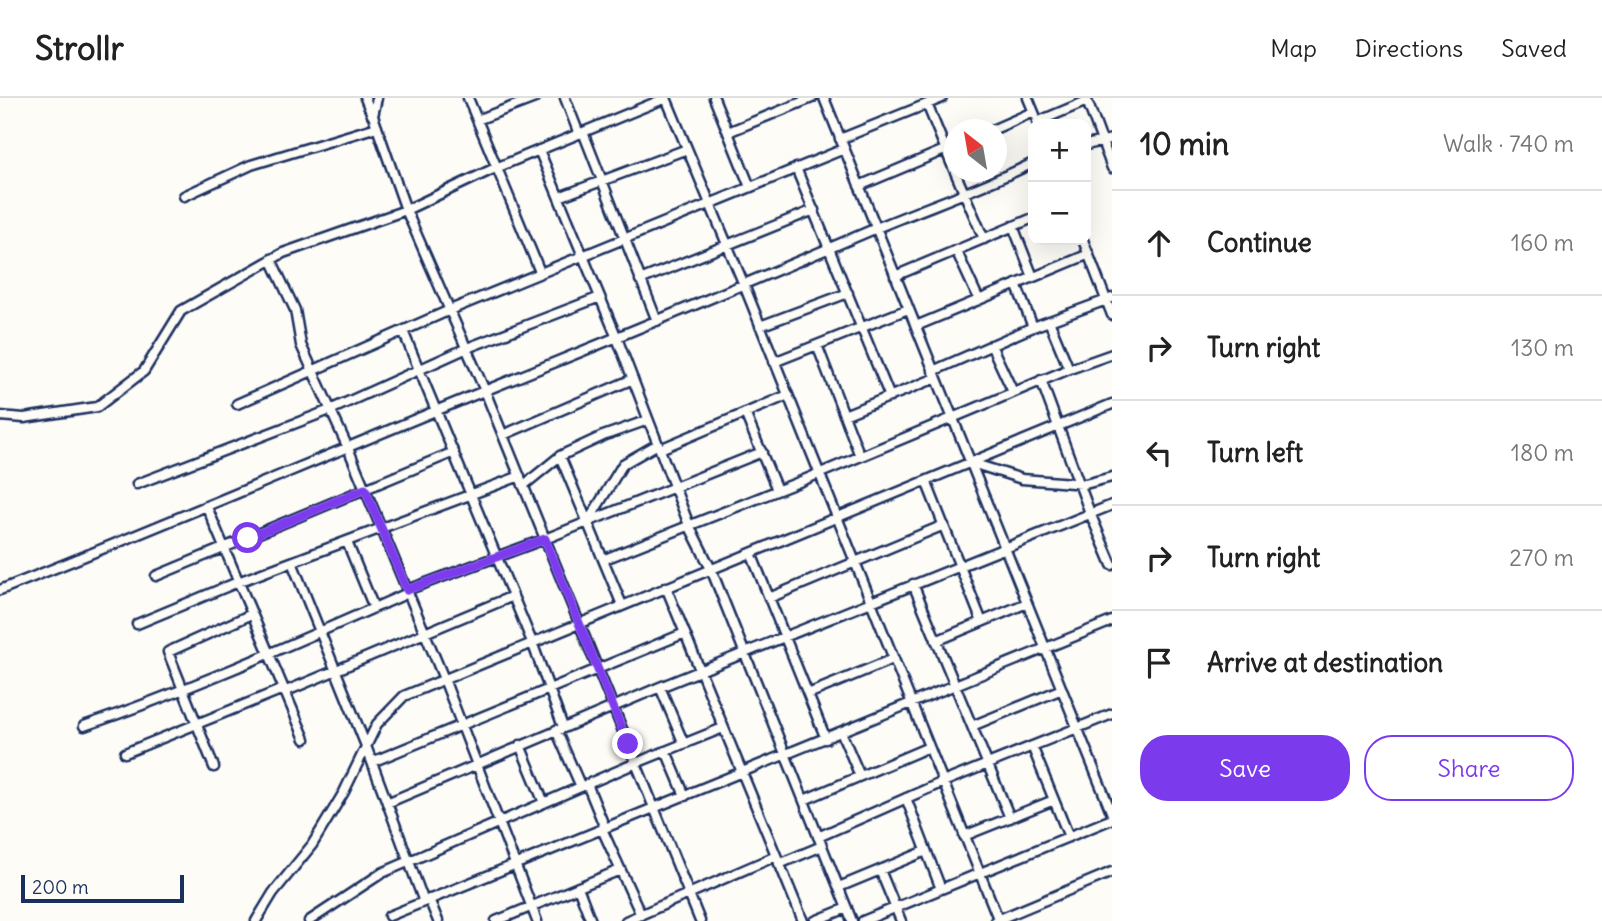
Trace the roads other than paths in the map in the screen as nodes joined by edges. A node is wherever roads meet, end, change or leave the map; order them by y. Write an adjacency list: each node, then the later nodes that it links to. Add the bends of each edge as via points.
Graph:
1 (365, 98): 15 (street)
2 (377, 98): 15 (street)
3 (468, 98): 18 (street)
4 (536, 98): 18 (street)
5 (565, 98): 22 (street)
6 (715, 98): 21 (street)
7 (812, 98): 21 (street)
8 (824, 98): 24 (street)
9 (942, 98): 13 (street)
10 (1028, 98): 14 (street)
11 (663, 99): 22 (street); 28 (street)
12 (1086, 99): 17 (street); 26 (street)
13 (927, 104): 23 (street); 24 (street)
14 (1034, 112): 16 (street); 19 (street)
15 (373, 116): 20 (street)
16 (1037, 119)
17 (1046, 119)
18 (477, 120): 33 (street)
19 (1007, 124)
20 (377, 127): 41 (street, via 251,164); 44 (street)
21 (728, 132): 39 (street)
22 (581, 133): 30 (street); 36 (street)
23 (944, 136)
24 (840, 139): 29 (street)
25 (1112, 139): 26 (street)
26 (1101, 141): 27 (street); 35 (street)
27 (1091, 144)
28 (687, 149): 36 (street); 43 (street)
29 (844, 149): 34 (street); 38 (street)
30 (539, 150): 33 (street); 42 (street)
31 (944, 150): 38 (street)
32 (1028, 165): 40 (street)
33 (496, 168): 44 (street); 58 (street)
34 (796, 168): 39 (street); 45 (street)
35 (1112, 168)
36 (601, 181): 42 (street); 49 (street)
37 (960, 182): 40 (street)
38 (859, 186): 48 (street)
39 (750, 187): 43 (street)
40 (965, 194): 48 (street); 50 (street)
41 (184, 196)
42 (559, 197): 56 (street)
43 (709, 203): 49 (street); 51 (street)
44 (406, 210): 57 (street); 69 (street)
45 (814, 210): 51 (street); 53 (street)
46 (1028, 220): 47 (street)
47 (1013, 226): 50 (street); 60 (street)
48 (876, 228): 53 (street); 59 (street)
49 (623, 239): 56 (street); 61 (street)
50 (984, 239): 54 (street)
51 (727, 245): 61 (street); 63 (street)
52 (1085, 245): 55 (street)
53 (829, 248): 63 (street); 64 (street)
54 (956, 250): 59 (street); 67 (street)
55 (1088, 254): 60 (street); 66 (street)
56 (582, 255): 58 (street); 65 (street)
57 (271, 259): 86 (street, via 295,310 300,345); 100 (street, via 181,311 144,371 96,407 24,418)
58 (540, 272): 69 (street)
59 (895, 276): 68 (street)
60 (1033, 277): 62 (street)
61 (640, 280): 71 (street)
62 (1016, 284): 67 (street); 76 (street)
63 (744, 285): 71 (street); 73 (street)
64 (848, 293): 73 (street); 75 (street)
65 (600, 297): 78 (street); 81 (street)
66 (1109, 299): 70 (street); 72 (street)
67 (979, 300): 74 (street)
68 (908, 309): 74 (street); 75 (street)
69 (450, 310): 77 (street); 81 (street)
70 (1112, 316)
71 (657, 321): 78 (street)
72 (1049, 321): 76 (street); 84 (street)
73 (760, 326): 83 (street)
74 (916, 326): 87 (street)
75 (862, 327): 79 (street); 93 (street)
76 (1033, 327): 80 (street)
77 (403, 331): 85 (street); 86 (street)
78 (617, 338): 88 (street); 90 (street)
79 (817, 345): 83 (street); 99 (street)
80 (991, 345): 87 (street); 91 (street)
81 (467, 348): 85 (street); 90 (street)
82 (1112, 354): 84 (street)
83 (774, 362): 92 (street)
84 (1069, 369): 89 (street)
85 (419, 370): 96 (street); 97 (street)
86 (312, 371): 94 (street); 96 (street)
87 (935, 375): 93 (street); 101 (street)
88 (633, 379): 102 (street); 104 (street)
89 (1041, 380): 91 (street); 103 (street)
90 (485, 391): 97 (street); 104 (street)
91 (1013, 392): 101 (street)
92 (788, 395): 98 (street); 112 (street)
93 (890, 397): 99 (street)
94 (237, 404)
95 (1112, 404): 103 (street)
96 (330, 410): 106 (street); 116 (street)
97 (437, 410): 106 (street); 107 (street)
98 (746, 413): 105 (street); 108 (street)
99 (844, 415): 110 (street)
100 (0, 416)
101 (951, 417): 110 (street); 111 (street)
102 (648, 420): 105 (street); 109 (street)
103 (1058, 426): 111 (street); 117 (street)
104 (503, 435): 113 (street)
105 (659, 446): 119 (street); 127 (street, via 623,464)
106 (348, 448): 120 (street); 124 (street)
107 (454, 452): 120 (street); 122 (street)
108 (762, 452): 119 (street); 121 (street)
109 (560, 456): 118 (street); 127 (street)
110 (860, 456): 112 (street)
111 (971, 463): 115 (street); 117 (street, via 1022,479); 133 (street)
112 (819, 473): 121 (street); 126 (street)
113 (520, 476): 118 (street); 122 (street)
114 (1112, 477): 117 (street)
115 (926, 481): 126 (street); 128 (street)
116 (137, 484)
117 (1079, 484): 125 (street)
118 (523, 486): 131 (street)
119 (675, 488): 127 (street); 129 (street)
120 (365, 489): 130 (street); 134 (street)
121 (777, 490): 129 (street)
122 (471, 494): 130 (street); 136 (street)
123 (1112, 505): 125 (street)
124 (207, 507): 134 (street); 147 (street)
125 (1090, 513): 133 (street); 141 (street)
126 (836, 518): 135 (street); 139 (street)
127 (588, 521): 131 (street); 137 (street)
128 (943, 525): 139 (street); 140 (street)
129 (689, 526): 137 (street); 142 (street)
130 (382, 529): 132 (street); 148 (street)
131 (545, 539): 136 (street); 157 (street)
132 (347, 542): 138 (street); 154 (street)
133 (1005, 547): 140 (street); 152 (street)
134 (224, 548): 143 (street); 144 (street)
135 (751, 553): 142 (street); 150 (street)
136 (497, 557): 148 (street); 149 (street)
137 (605, 559): 153 (street)
138 (292, 562): 144 (street); 160 (street)
139 (854, 562): 150 (street); 151 (street)
140 (959, 565): 145 (street); 158 (street)
141 (1112, 565)
142 (711, 569): 146 (street); 167 (street)
143 (156, 576)
144 (239, 582): 155 (street); 159 (street)
145 (914, 584): 151 (street); 164 (street)
146 (666, 587): 153 (street); 161 (street)
147 (0, 590)
148 (407, 592): 154 (street); 162 (street)
149 (513, 596): 162 (street); 165 (street)
150 (769, 598): 163 (street)
151 (870, 601): 163 (street); 169 (street)
152 (1027, 603): 158 (street); 166 (street)
153 (622, 605): 157 (street)
154 (374, 608): 160 (street)
155 (252, 614): 168 (street); 177 (street, via 168,652)
156 (1112, 621): 166 (street)
157 (579, 622): 165 (street); 170 (street)
158 (982, 622): 164 (street)
159 (137, 624)
160 (321, 631): 168 (street); 171 (street)
161 (684, 633): 170 (street); 172 (street)
162 (425, 634): 171 (street); 173 (street)
163 (785, 636): 167 (street); 180 (street)
164 (936, 641): 174 (street)
165 (532, 642): 173 (street); 176 (street)
166 (1046, 649): 174 (street); 178 (street)
167 (744, 653): 172 (street); 201 (street)
168 (269, 654): 177 (street); 179 (street)
169 (894, 659): 180 (street); 181 (street)
170 (597, 668): 176 (street); 182 (street)
171 (336, 670): 179 (street); 196 (street)
172 (700, 671): 175 (street); 190 (street)
173 (444, 679): 185 (street); 196 (street, via 404,696 377,724)
174 (955, 686): 181 (street); 187 (street)
175 (660, 687): 182 (street); 194 (street)
176 (549, 688): 185 (street); 188 (street)
177 (183, 689): 184 (street); 186 (street)
178 (1062, 689): 187 (street); 189 (street)
179 (284, 690): 184 (street); 193 (street)
180 (808, 694): 192 (street)
181 (911, 704): 191 (street); 198 (street)
182 (613, 706): 188 (street); 204 (street)
183 (1112, 714): 189 (street)
184 (197, 724): 200 (street); 206 (street)
185 (461, 725): 202 (street); 203 (street)
186 (84, 726)
187 (972, 726): 205 (street)
188 (560, 728): 195 (street); 210 (street)
189 (1077, 728): 197 (street); 218 (street)
190 (723, 729): 194 (street); 207 (street)
191 (841, 732): 192 (street); 208 (street)
192 (826, 739): 201 (street)
193 (305, 740)
194 (684, 744): 199 (street)
195 (520, 745): 203 (street); 216 (street)
196 (366, 746): 202 (street); 244 (street, via 312,845)
197 (1032, 746): 205 (street); 214 (street)
198 (929, 747): 208 (street); 209 (street)
199 (666, 751): 204 (street); 211 (street)
200 (125, 753)
201 (786, 755): 207 (street); 213 (street)
202 (372, 762): 215 (street)
203 (476, 763): 215 (street); 220 (street)
204 (636, 763): 210 (street); 217 (street)
205 (988, 764): 209 (street); 219 (street)
206 (214, 767)
207 (741, 773): 211 (street); 226 (street)
208 (860, 776): 213 (street)
209 (943, 782): 212 (street); 222 (street)
210 (584, 785): 216 (street); 221 (street)
211 (685, 796): 217 (street)
212 (906, 799): 224 (street); 225 (street)
213 (804, 800): 224 (street)
214 (1054, 800): 219 (street); 223 (street)
215 (387, 803): 227 (street)
216 (544, 803): 220 (street)
217 (654, 808): 221 (street); 236 (street)
218 (1112, 816): 223 (street)
219 (1010, 818): 222 (street)
220 (499, 822): 227 (street); 228 (street)
221 (603, 829): 228 (street); 229 (street)
222 (964, 836): 232 (street)
223 (1069, 837): 232 (street)
224 (820, 841): 226 (street); 234 (street)
225 (926, 850): 230 (street); 235 (street)
226 (778, 860): 236 (street); 252 (street)
227 (409, 862): 237 (street); 245 (street, via 382,873)
228 (515, 864): 237 (street); 238 (street)
229 (620, 870): 233 (street); 241 (street)
230 (880, 870): 234 (street); 240 (street)
231 (1112, 872): 243 (street)
232 (979, 873): 235 (street); 243 (street)
233 (578, 887): 238 (street); 249 (street)
234 (839, 887): 239 (street)
235 (941, 889): 240 (street)
236 (689, 895): 241 (street); 251 (street)
237 (427, 901): 242 (street); 246 (street)
238 (531, 906): 247 (street); 248 (street)
239 (847, 908): 253 (street); 254 (street)
240 (896, 908): 255 (street); 256 (street)
241 (641, 915): 250 (street)
242 (389, 916)
243 (997, 920)
244 (256, 921)
245 (309, 921)
246 (438, 921)
247 (496, 921)
248 (537, 921)
249 (591, 921)
250 (626, 921)
251 (700, 921)
252 (803, 921)
253 (815, 921)
254 (852, 921)
255 (863, 921)
256 (901, 921)

